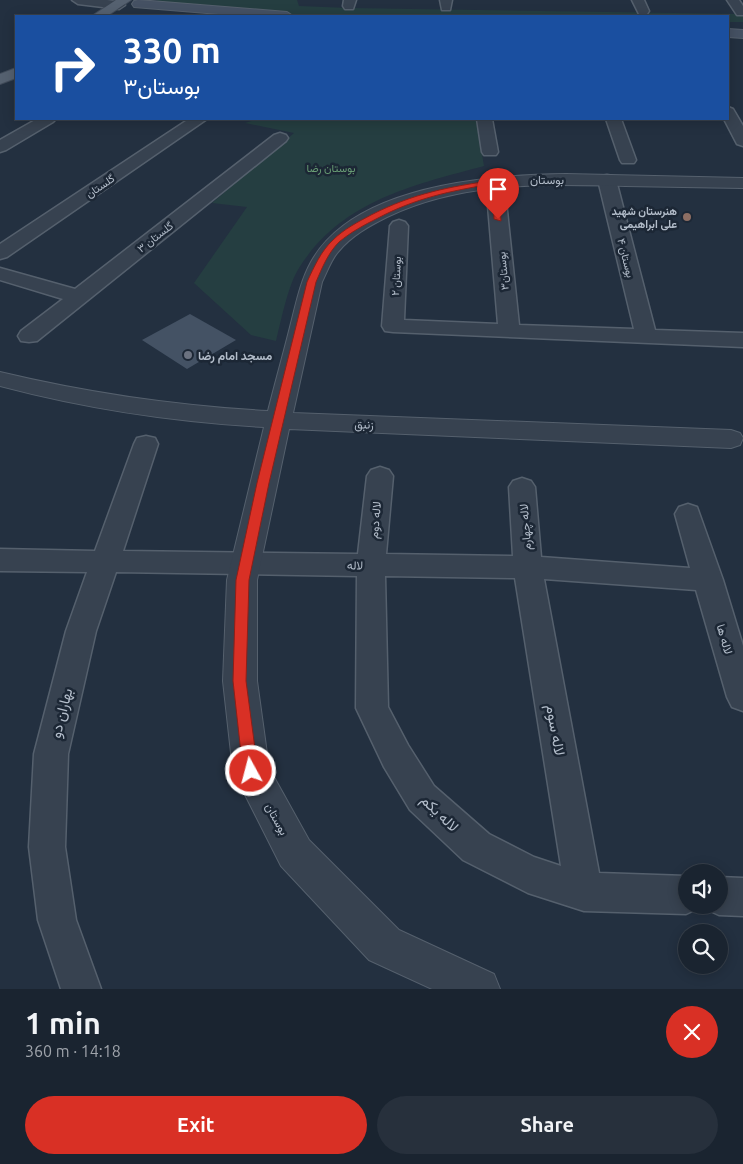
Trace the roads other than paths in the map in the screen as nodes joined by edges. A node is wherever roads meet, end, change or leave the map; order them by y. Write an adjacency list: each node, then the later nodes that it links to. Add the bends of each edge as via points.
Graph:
1 (78, 0): 3 (street)
2 (733, 0): 4 (street)
3 (128, 6): 5 (main road); 6 (main road); 7 (main road)
4 (742, 12)
5 (101, 15)
6 (189, 15)
7 (271, 15)
8 (729, 27): 9 (main road)
9 (743, 27)
10 (729, 33): 11 (main road)
11 (743, 34)
12 (15, 60): 13 (main road)
13 (0, 68)
14 (15, 72): 15 (main road)
15 (0, 80)
16 (729, 103): 17 (street)
17 (743, 104)
18 (729, 114): 24 (street)
19 (46, 120): 25 (street)
20 (199, 120): 32 (street, گلستان)
21 (484, 120): 26 (street)
22 (613, 120): 27 (street)
23 (280, 138): 34 (street, گلستان ۳)
24 (743, 141)
25 (0, 147)
26 (490, 152)
27 (628, 160)
28 (607, 180): 29 (street, بوستان); 30 (street, بوستان); 37 (street, بوستان ۴)
29 (495, 182): 35 (street, بوستان۳); 40 (street, بوستان, via 443,190 406,201 355,226 336,241 320,262 312,282)
30 (743, 183)
31 (399, 226): 35 (street, بوستان ۲, via 393,326)
32 (0, 253)
33 (0, 274): 34 (street)
34 (79, 297): 36 (street, گلستان ۳)
35 (508, 331): 37 (street)
36 (29, 336)
37 (646, 336): 38 (street)
38 (743, 340)
39 (0, 379): 40 (street, زنبق, via 88,400 158,411)
40 (279, 421): 41 (street, زنبق); 48 (street, بوستان)
41 (732, 439)
42 (146, 444): 47 (street, بهاران دو)
43 (380, 476): 49 (street, لاله دوم)
44 (522, 487): 50 (street, لاله چهارم)
45 (688, 514): 51 (street)
46 (0, 560): 47 (street, لاله)
47 (105, 561): 48 (street, لاله); 58 (street, بهاران دو, via 81,631 51,754 48,857 56,920)
48 (246, 563): 49 (street, لاله); 57 (street, بوستان, via 242,580 240,681 251,771 295,853 384,945)
49 (371, 565): 50 (street, لاله); 53 (street, لاله یکم, via 372,708 422,798 476,847 528,874)
50 (528, 567): 51 (street, لاله); 53 (street, لاله سوم)
51 (709, 580): 52 (street, لاله ها)
52 (743, 697)
53 (584, 892): 54 (street, لاله یکم)
54 (678, 895)
55 (728, 896): 56 (street)
56 (743, 897)
57 (456, 984)
58 (81, 989)

